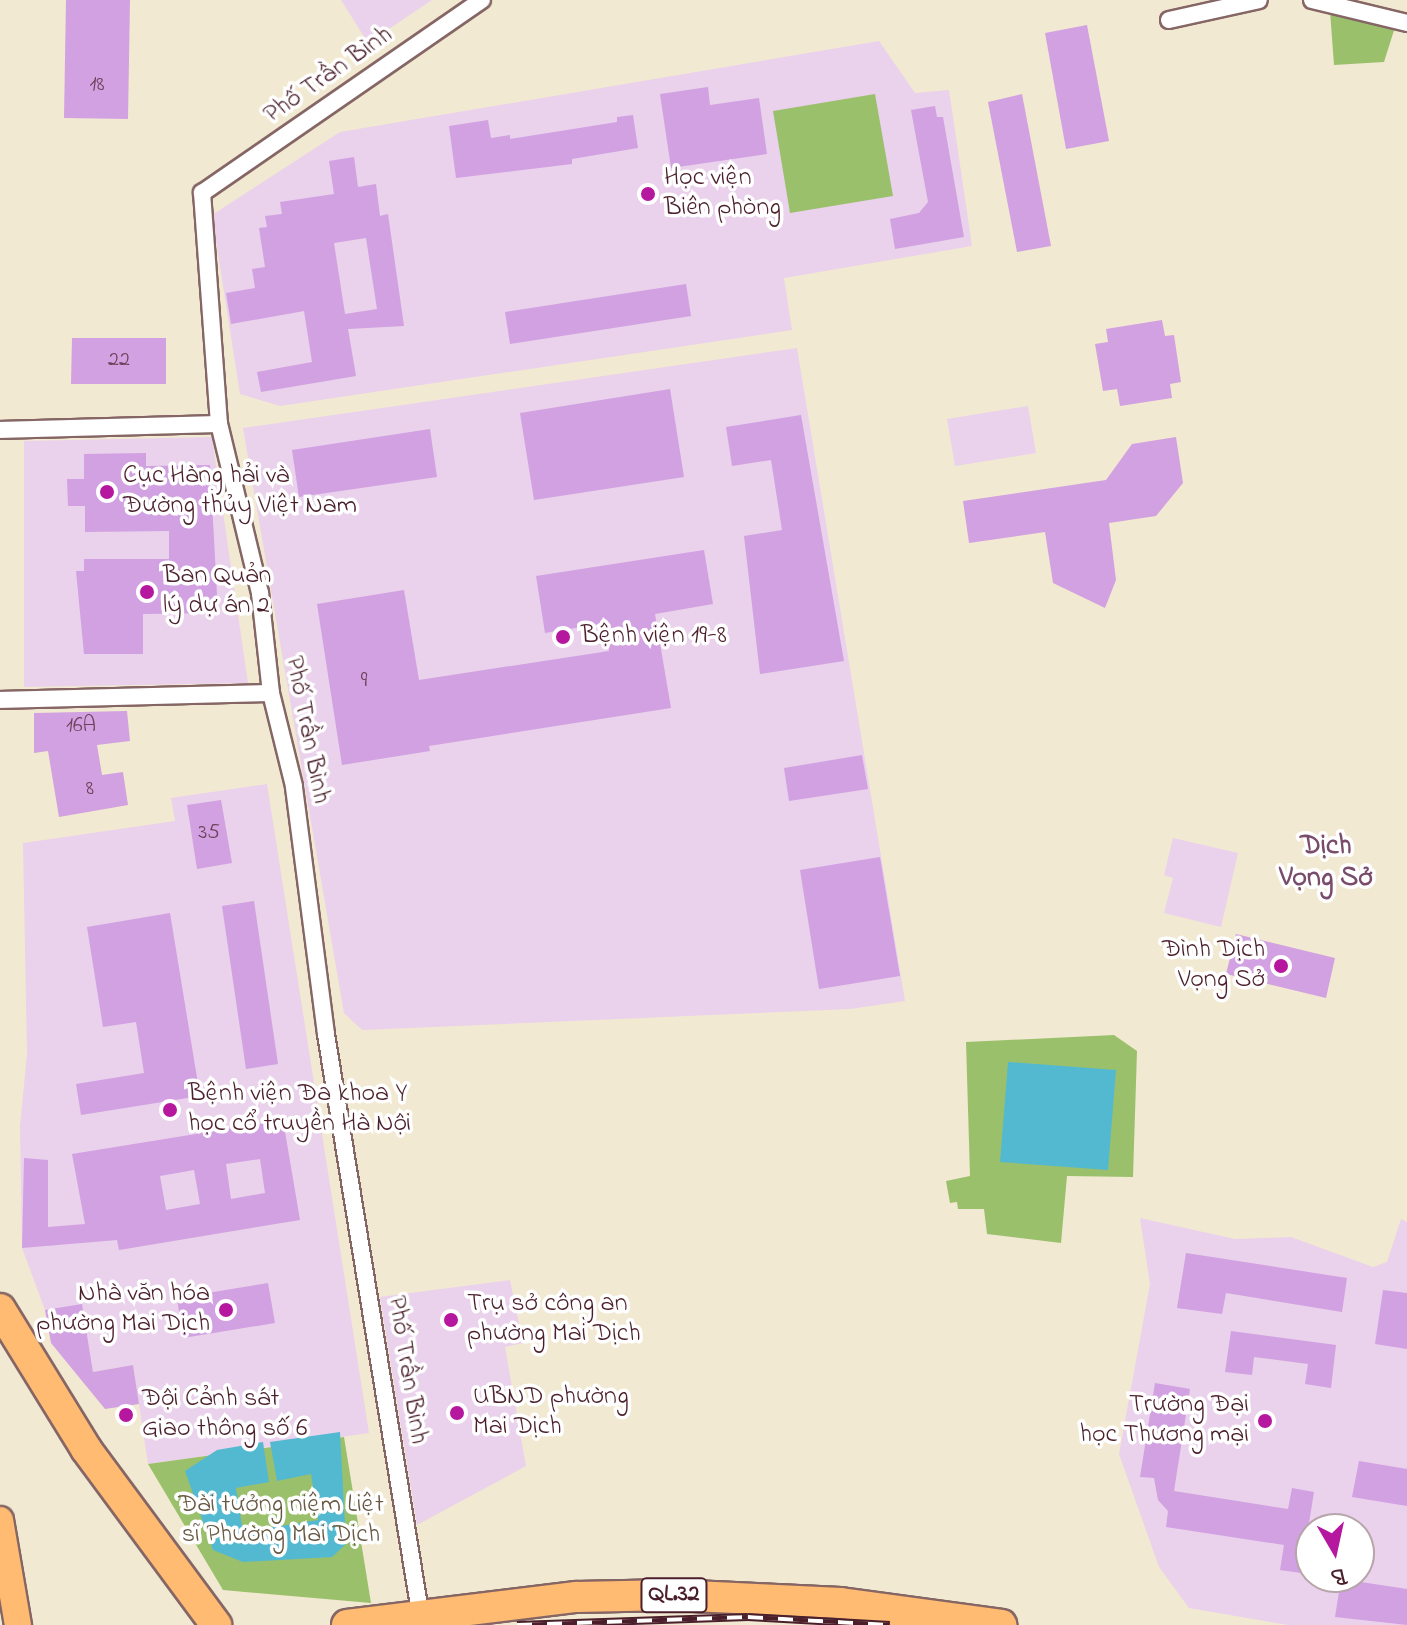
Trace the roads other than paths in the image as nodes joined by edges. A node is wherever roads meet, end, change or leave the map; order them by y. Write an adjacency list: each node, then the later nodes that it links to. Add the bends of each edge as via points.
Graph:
1 (482, 0): 8 (street, Phố Trần Bình, via 202,193)
2 (1259, 0): 6 (street)
3 (1312, 0): 7 (street)
4 (1361, 0): 5 (street)
5 (1407, 12)
6 (1169, 20)
7 (1407, 23)
8 (219, 424): 9 (street); 10 (street, Phố Trần Bình, via 260,593)
9 (0, 430)
10 (271, 693): 11 (street); 14 (street, Phố Trần Bình, via 301,826 326,1034)
11 (0, 700)
12 (0, 1309): 16 (highway, via 86,1449)
13 (1, 1533): 15 (main road)
14 (420, 1612): 17 (highway, QL.32); 18 (highway, QL.32, via 576,1597 672,1595 841,1603)
15 (18, 1625)
16 (216, 1625)
17 (347, 1625)
18 (1001, 1625)

